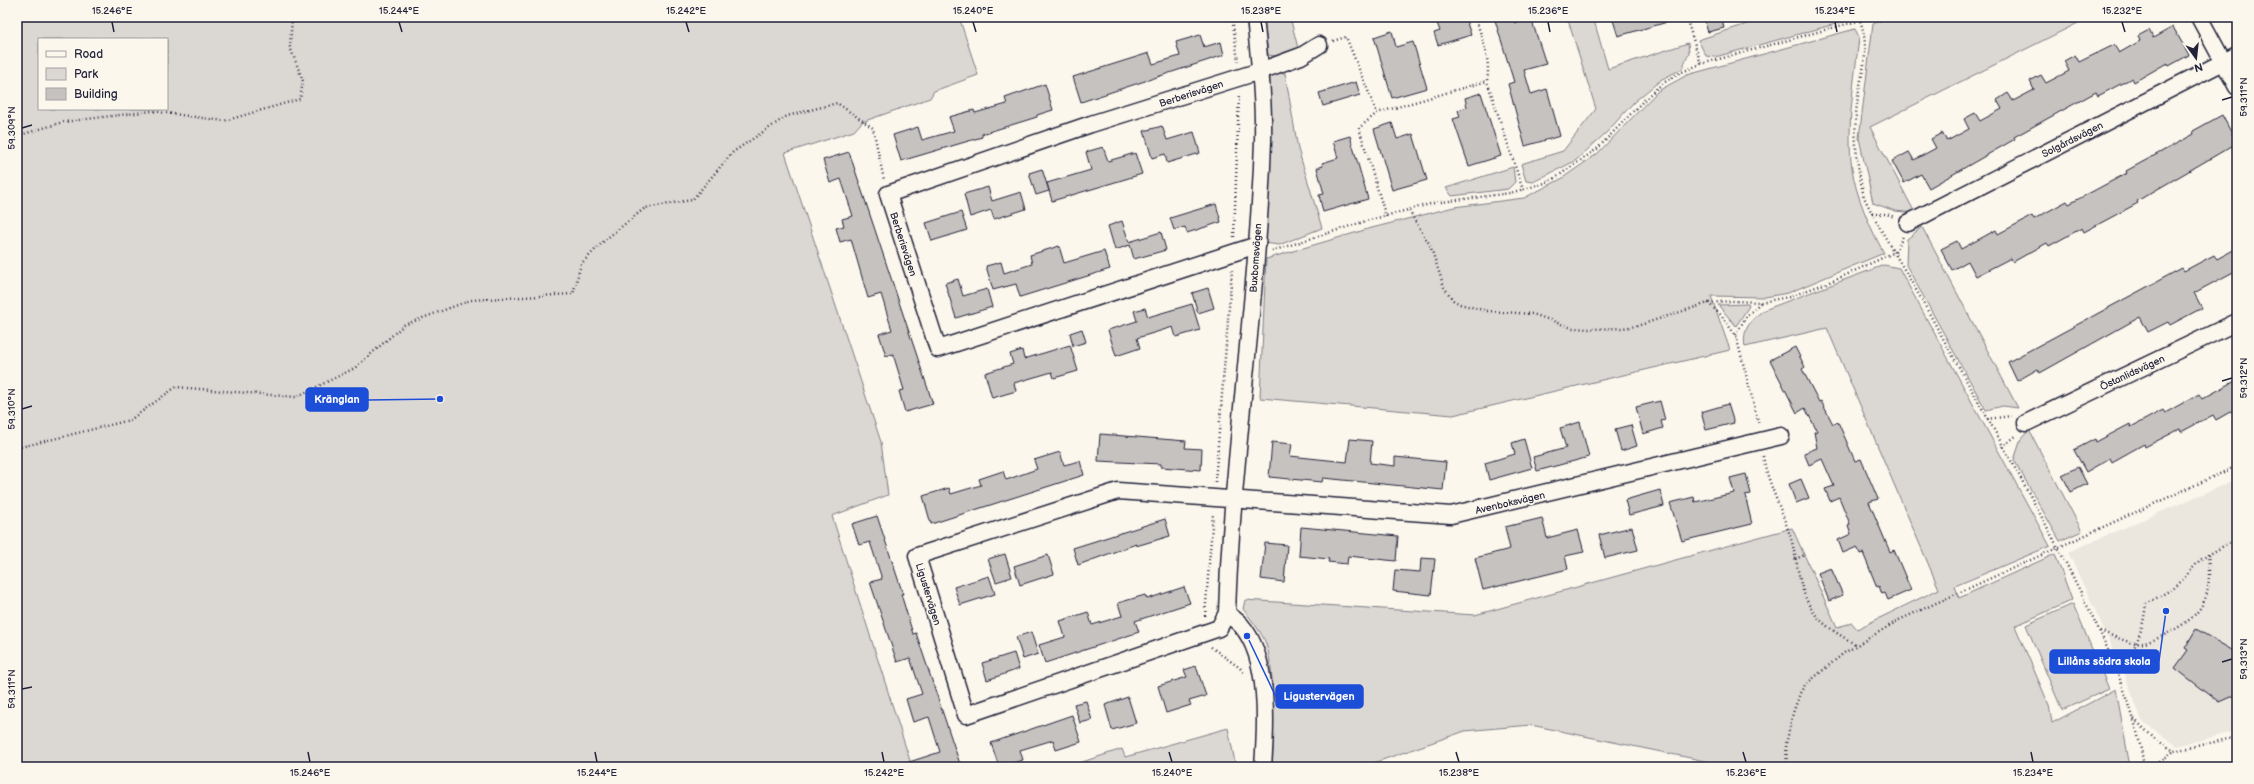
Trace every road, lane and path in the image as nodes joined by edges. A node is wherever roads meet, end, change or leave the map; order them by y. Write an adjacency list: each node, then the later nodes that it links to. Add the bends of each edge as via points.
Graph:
1 (292, 17): 20 (path, via 290,47 303,81 300,99 224,121 152,111 63,122)
2 (1232, 17): 14 (path)
3 (1255, 17): 15 (street, Buxbomsvägen)
4 (1475, 17): 16 (path, via 1486,52 1489,70)
5 (1686, 17): 13 (path)
6 (1859, 17): 9 (path)
7 (1872, 17): 9 (path)
8 (2199, 17): 12 (street)
9 (1861, 21): 13 (path); 24 (path, via 1865,66 1857,103 1855,136 1861,183)
10 (1320, 45): 15 (street, Berberisvägen, via 1301,56); 19 (path, via 1346,37)
11 (2237, 55): 12 (street, Solgårdsvägen)
12 (2222, 62): 17 (street); 26 (street, Solgårdsvägen)
13 (1701, 64): 21 (path, via 1677,74 1662,84 1581,162 1552,180)
14 (1239, 67)
15 (1260, 71): 22 (street, Berberisvägen, via 1091,124); 27 (street, Buxbomsvägen, via 1263,140)
16 (1487, 81): 19 (path); 21 (path)
17 (2237, 87)
18 (1239, 92): 29 (path)
19 (1377, 113): 25 (path, via 1359,128)
20 (17, 136)
21 (1523, 190): 23 (path, via 1450,200)
22 (888, 194): 29 (street, Berberisvägen, via 938,349); 38 (path, via 873,128 837,103 787,116 733,152 692,200 645,208 606,239 581,264 573,294 472,300 404,325 355,368 296,397 176,387 130,420)
23 (1409, 211): 25 (path); 31 (path, via 1430,244 1448,294 1460,304 1472,308 1533,314 1572,328 1608,329 1637,326)
24 (1872, 214): 26 (path, via 1887,214); 28 (path)
25 (1386, 216): 27 (path)
26 (1908, 224): 28 (path)
27 (1256, 251): 29 (street, Berberisvägen); 41 (street, Buxbomsvägen)
28 (1895, 252): 30 (path, via 1835,280 1788,297); 34 (path)
29 (1233, 253): 40 (path)
30 (1761, 302): 31 (path, via 1732,300); 33 (path, via 1745,318)
31 (1708, 303): 33 (path, via 1721,314)
32 (2237, 322): 35 (street, Östanlidsvägen)
33 (1736, 336): 37 (path, via 1758,418)
34 (1987, 418): 35 (path, via 2010,415); 43 (path)
35 (2026, 423)
36 (1781, 436): 37 (street, Avenboksvägen)
37 (1760, 442): 41 (street, Avenboksvägen, via 1451,515); 46 (path, via 1770,484)
38 (17, 448)
39 (2237, 466): 43 (path)
40 (1215, 488)
41 (1234, 498): 47 (street); 47 (street, Ligustervägen, via 1118,491 917,556 966,715 1219,628)
42 (2237, 538): 44 (path)
43 (2058, 549): 48 (path); 50 (path, via 1899,620)
44 (2208, 554): 49 (path, via 2176,587 2146,604 2143,627); 49 (path, via 2210,581 2206,599 2186,624 2158,638)
45 (1804, 555): 46 (path)
46 (1796, 558): 50 (path, via 1803,593 1815,614)
47 (1227, 613): 55 (street, via 1241,625 1255,650 1263,680)
48 (2100, 630): 49 (path); 51 (path)
49 (2136, 644): 51 (path, via 2130,658)
50 (1856, 645): 56 (path, via 1805,685 1800,693 1786,744)
51 (2117, 673): 52 (path)
52 (2133, 718): 54 (path, via 2155,739); 57 (path, via 2140,738)
53 (2237, 737): 54 (path)
54 (2174, 751): 58 (path)
55 (1263, 767)
56 (1787, 767)
57 (2144, 767)
58 (2153, 767)

